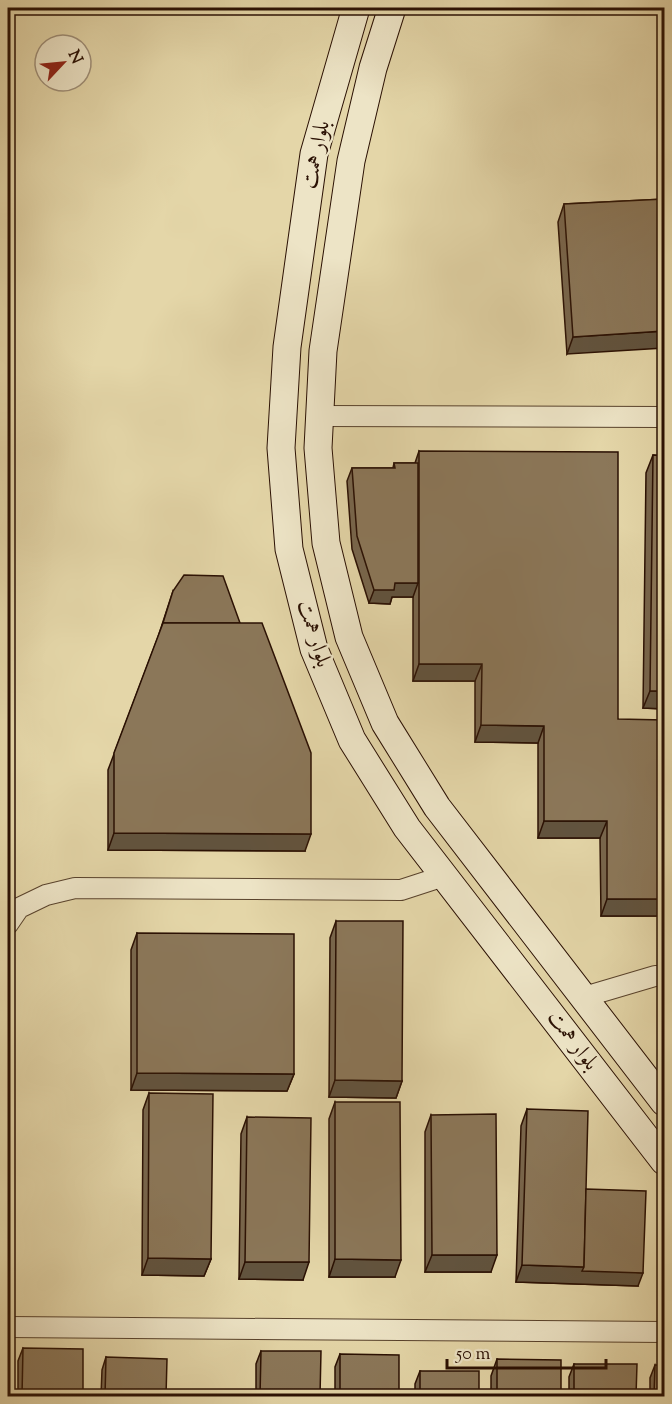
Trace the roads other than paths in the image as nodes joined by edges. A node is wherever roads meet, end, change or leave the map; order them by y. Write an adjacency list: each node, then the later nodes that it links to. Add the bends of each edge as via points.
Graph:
1 (356, 8): 5 (street, بلوار همت, via 314,153 286,347 281,448 289,549 314,649 352,740 407,828)
2 (392, 8): 3 (street, بلوار همت, via 351,160 323,351)
3 (320, 416): 4 (street); 8 (street, بلوار همت, via 318,448 326,543 349,638 385,723 437,807)
4 (664, 417)
5 (444, 876): 6 (street, via 401,890 75,888 46,895 20,908); 10 (street, بلوار همت)
6 (8, 924)
7 (664, 976): 8 (street)
8 (584, 997): 9 (street, بلوار همت)
9 (664, 1102)
10 (664, 1161)
11 (8, 1327): 12 (street)
12 (664, 1332)

